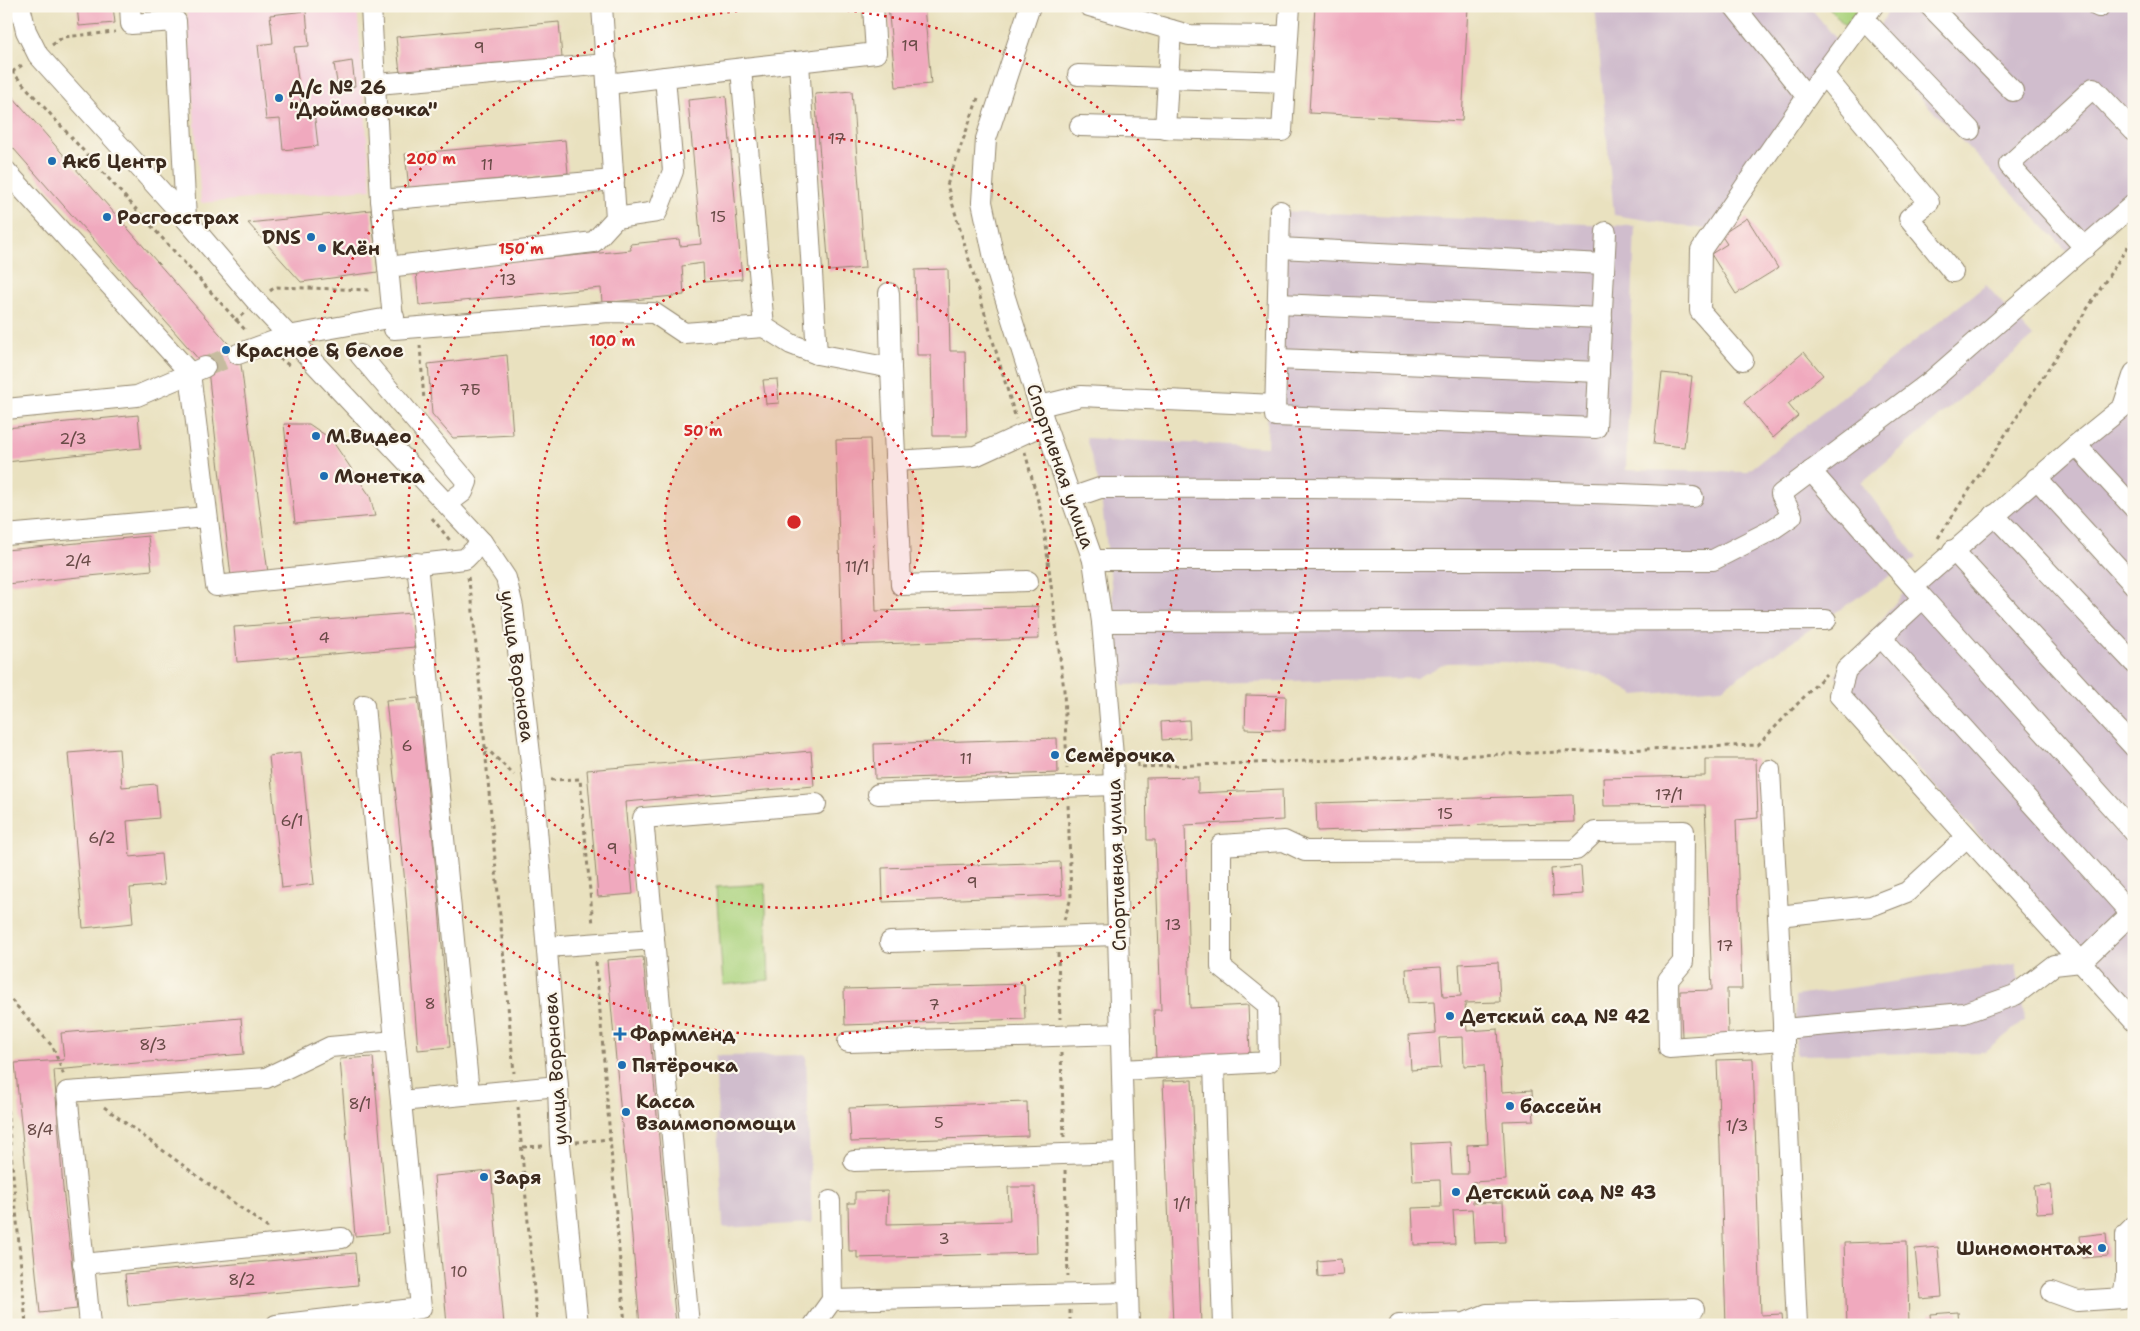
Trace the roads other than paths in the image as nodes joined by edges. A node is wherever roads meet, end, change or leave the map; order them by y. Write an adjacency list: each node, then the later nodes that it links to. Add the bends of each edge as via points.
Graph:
1 (371, 6): 23 (street)
2 (602, 6): 16 (street)
3 (873, 6): 15 (street, via 876,54)
4 (1030, 6): 62 (street, Спортивная улица, via 986,139 982,202 998,272)
5 (1089, 6): 13 (street)
6 (1290, 6): 14 (street)
7 (1734, 6): 26 (street)
8 (1930, 6): 25 (street)
9 (15, 8): 37 (street, улица Воронова, via 38,55)
10 (1869, 12): 18 (street); 29 (street)
11 (176, 13): 12 (street); 37 (street)
12 (130, 15)
13 (1171, 30): 14 (street, via 1189,35); 21 (street)
14 (1288, 36): 22 (street)
15 (799, 62): 17 (street); 51 (street)
16 (607, 64): 23 (street); 24 (street)
17 (741, 69): 20 (street); 48 (street)
18 (1823, 74): 26 (street); 43 (street, via 1929,202 1909,218)
19 (1078, 75): 21 (street)
20 (665, 77): 24 (street); 36 (street, via 673,171 657,212)
21 (1168, 78): 22 (street); 28 (street)
22 (1285, 82): 28 (street, via 1282,131)
23 (377, 84): 33 (street)
24 (608, 84): 32 (street)
25 (2013, 91)
26 (1807, 97): 54 (street, via 1701,250 1700,311)
27 (1080, 126): 28 (street)
28 (1165, 129)
29 (1970, 130)
30 (2134, 132): 40 (street, via 2092,88 2009,165)
31 (6, 171): 56 (street)
32 (614, 180): 33 (street); 36 (street)
33 (381, 200): 42 (street)
34 (2134, 204): 40 (street)
35 (1280, 211): 39 (street)
36 (616, 218): 42 (street, via 594,242)
37 (186, 219): 49 (street, улица Воронова)
38 (1606, 232): 41 (street)
39 (1280, 248): 41 (street); 45 (street)
40 (2085, 248): 65 (street, via 1930,382)
41 (1604, 264): 47 (street)
42 (388, 268): 46 (street)
43 (1953, 272)
44 (889, 293): 55 (street)
45 (1278, 304): 47 (street); 53 (street)
46 (394, 317): 48 (street, via 394,329 609,312 654,313 684,333); 49 (street)
47 (1602, 318): 57 (street)
48 (764, 327): 51 (street, via 791,344)
49 (288, 336): 50 (street); 69 (street, улица Воронова)
50 (238, 354)
51 (817, 354): 55 (street)
52 (360, 355): 69 (street, via 467,482 463,492)
53 (1277, 359): 57 (street); 59 (street)
54 (1742, 360)
55 (891, 368): 64 (street)
56 (198, 370): 60 (street, via 137,396); 72 (street)
57 (1599, 372): 59 (street, via 1596,428 1275,416)
58 (2134, 373): 61 (street)
59 (1276, 405): 62 (street, via 1081,396)
60 (6, 409)
61 (2128, 413): 63 (street)
62 (1042, 415): 64 (street, via 1020,435 975,456); 68 (street, Спортивная улица)
63 (2076, 445): 66 (street); 70 (street)
64 (896, 460): 78 (street, via 901,585)
65 (1811, 471): 76 (street, via 1781,494 1792,516 1764,535 1713,560); 80 (street)
66 (2036, 478): 71 (street); 79 (street)
67 (1693, 497): 68 (street, via 1240,487 1100,488)
68 (1072, 498): 76 (street, Спортивная улица)
69 (447, 504): 74 (street, улица Воронова)
70 (2134, 508)
71 (1994, 515): 75 (street); 84 (street)
72 (206, 517): 73 (street); 77 (street, via 216,586)
73 (6, 535)
74 (482, 542): 77 (street, via 465,559); 98 (street, улица Воронова, via 506,578 513,607 533,780)
75 (1953, 550): 80 (street); 86 (street)
76 (1093, 560): 82 (street, Спортивная улица)
77 (417, 563): 108 (street)
78 (1028, 581)
79 (2134, 585)
80 (1917, 593): 83 (street); 91 (street)
81 (1826, 620): 82 (street)
82 (1102, 622): 88 (street, Спортивная улица)
83 (1881, 636): 92 (street, via 1846,670 1839,695); 93 (street)
84 (2134, 663)
85 (364, 705): 103 (street)
86 (2134, 747)
87 (1770, 770): 94 (street)
88 (1113, 785): 89 (street); 95 (street, Спортивная улица)
89 (878, 794)
90 (816, 804): 96 (street, via 643,818)
91 (2134, 832)
92 (1967, 837): 94 (street, via 1907,892 1871,906); 99 (street)
93 (2133, 914): 99 (street)
94 (1778, 916): 102 (street)
95 (1118, 935): 97 (street); 101 (street, Спортивная улица)
96 (654, 939): 98 (street); 125 (street)
97 (890, 942)
98 (547, 947): 107 (street, улица Воронова)
99 (2080, 962): 100 (street); 102 (street, via 2054,965 2014,995 1964,1013)
100 (2134, 1021)
101 (1121, 1034): 104 (street); 106 (street, Спортивная улица)
102 (1783, 1034): 105 (street, via 1669,1048 1668,980 1683,962 1684,831 1595,832 1576,850 1305,851 1284,841 1221,845 1221,967 1268,1005 1269,1062); 130 (street)
103 (395, 1041): 109 (street); 115 (street, via 330,1047 266,1078 67,1092)
104 (848, 1042)
105 (1214, 1065): 106 (street); 128 (street)
106 (1122, 1070): 110 (street, Спортивная улица)
107 (558, 1086): 108 (street); 124 (street, улица Воронова, via 560,1144)
108 (469, 1093): 109 (street)
109 (401, 1100): 120 (street)
110 (1124, 1152): 111 (street); 117 (street, Спортивная улица)
111 (854, 1161)
112 (830, 1201): 118 (street)
113 (2134, 1226): 116 (street, via 2126,1234 2128,1254 2123,1298 2077,1302)
114 (342, 1238): 115 (street)
115 (84, 1264): 122 (street)
116 (2052, 1292)
117 (1128, 1293): 118 (street); 127 (street, Спортивная улица)
118 (832, 1300): 126 (street)
119 (1694, 1310): 121 (street, via 1487,1314)
120 (422, 1316): 123 (street)
121 (1465, 1324): 129 (street)
122 (90, 1325)
123 (276, 1325)
124 (578, 1325)
125 (689, 1325)
126 (814, 1325)
127 (1129, 1325)
128 (1223, 1325)
129 (1399, 1325)
130 (1797, 1325)

